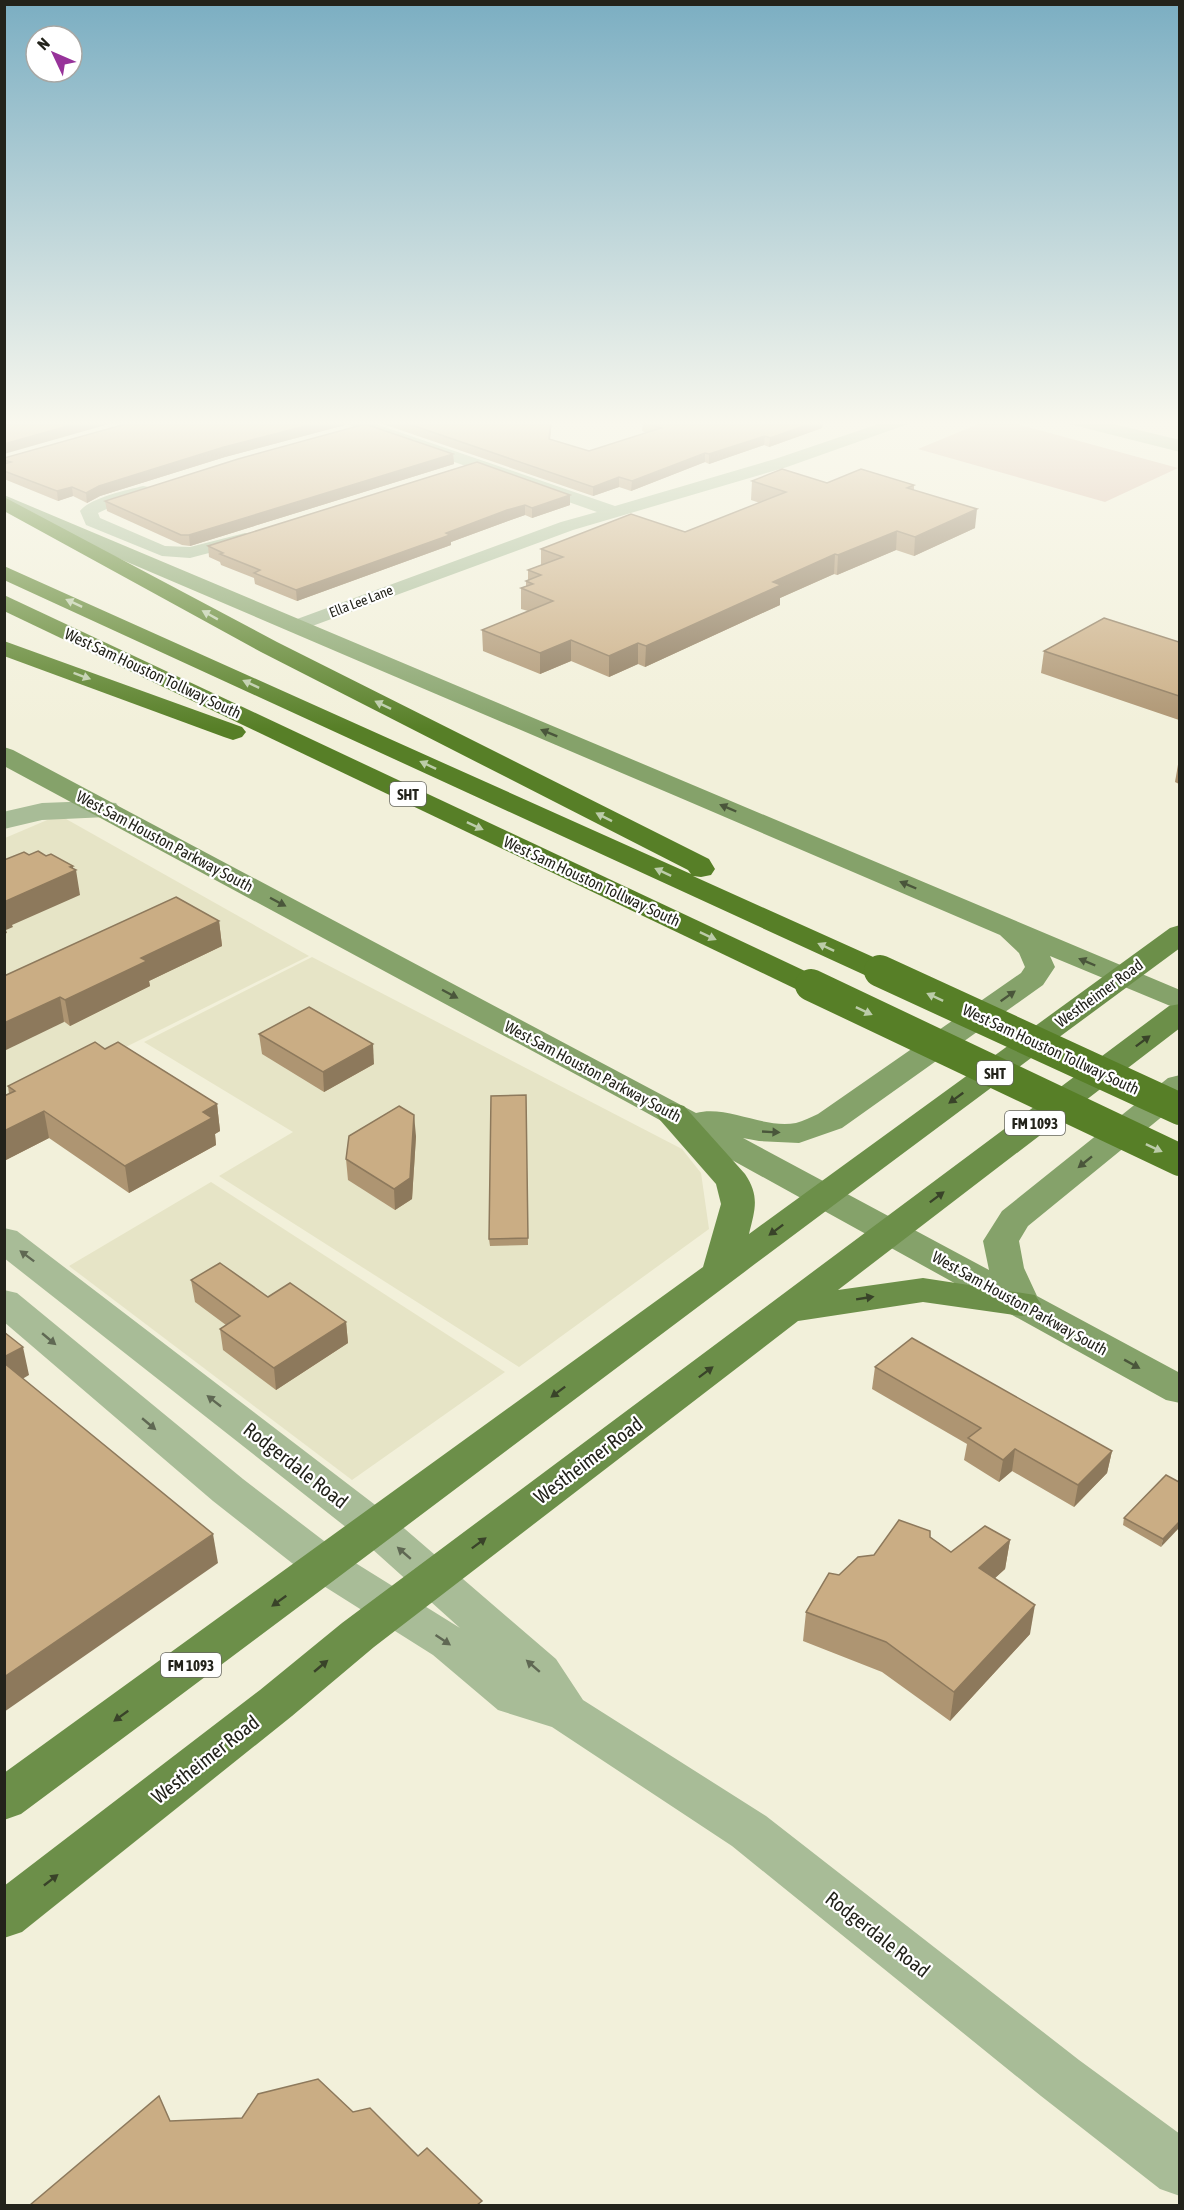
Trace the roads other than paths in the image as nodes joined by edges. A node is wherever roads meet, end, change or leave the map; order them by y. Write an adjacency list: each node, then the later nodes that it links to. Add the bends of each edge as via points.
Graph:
1 (43, 523): 15 (highway, one-way to 1, via 699,866 279,652)
2 (54, 523): 8 (main road)
3 (97, 523): 5 (street, via 162,550 190,553)
4 (577, 523): 8 (street, Ella Lee Lane)
5 (258, 533)
6 (4, 572): 15 (highway, West Sam Houston Tollway South / SHT, one-way to 6)
7 (4, 602): 12 (highway, West Sam Houston Tollway South / SHT)
8 (296, 626): 16 (main road, one-way to 8)
9 (4, 648): 12 (highway, one-way to 12)
10 (4, 755): 11 (main road, West Sam Houston Parkway South)
11 (43, 775): 13 (main road, West Sam Houston Parkway South); 14 (street, via 38,791)
12 (434, 806): 24 (highway, West Sam Houston Tollway South / SHT, one-way to 24, bridge)
13 (107, 809): 14 (street, via 72,809); 23 (main road, West Sam Houston Parkway South, one-way to 23)
14 (11, 819)
15 (716, 897): 22 (highway, West Sam Houston Tollway South / SHT, one-way to 15, bridge)
16 (1009, 928): 18 (main road, one-way to 16); 23 (main road, one-way to 16, via 759,1131 799,1133 830,1121 1032,979 1040,967 1032,949)
17 (1179, 934): 18 (main road, Westheimer Road / FM 1093)
18 (1121, 976): 19 (main road); 25 (main road, Westheimer Road / FM 1093, one-way to 25)
19 (1179, 1001)
20 (1179, 1013): 26 (main road, Westheimer Road / FM 1093, one-way to 20)
21 (1179, 1085): 30 (main road, one-way to 30, via 1015,1219 1001,1241 1006,1268)
22 (1179, 1108)
23 (672, 1113): 25 (main road, West Sam Houston Parkway South); 28 (main road, via 733,1182 739,1204)
24 (1179, 1160)
25 (822, 1195): 26 (main road, West Sam Houston Parkway South); 28 (main road, Westheimer Road / FM 1093, one-way to 28)
26 (890, 1232): 30 (main road, West Sam Houston Parkway South); 32 (main road, Westheimer Road / FM 1093)
27 (4, 1239): 29 (street, Rodgerdale Road, one-way to 27)
28 (720, 1272): 34 (main road, Westheimer Road / FM 1093, one-way to 34)
29 (63, 1284): 31 (street); 34 (street, Rodgerdale Road, one-way to 29)
30 (1022, 1304): 32 (main road, one-way to 30, via 923,1290); 33 (main road, West Sam Houston Parkway South, one-way to 33)
31 (10, 1306): 35 (street, Rodgerdale Road, one-way to 35, via 228,1490)
32 (787, 1311): 36 (main road, Westheimer Road / FM 1093, one-way to 32)
33 (1179, 1390)
34 (376, 1528): 35 (main road, Westheimer Road / FM 1093); 36 (street, Rodgerdale Road, one-way to 34)
35 (326, 1566): 37 (street, Rodgerdale Road); 39 (main road, Westheimer Road / FM 1093, one-way to 39)
36 (432, 1578): 37 (main road, Westheimer Road / FM 1093); 38 (street, Rodgerdale Road, one-way to 36, via 540,1672)
37 (394, 1608): 38 (street, Rodgerdale Road, one-way to 38, via 449,1643 514,1697); 40 (main road, Westheimer Road / FM 1093, one-way to 37)
38 (567, 1713): 41 (street, Rodgerdale Road, via 750,1831)
39 (4, 1800)
40 (4, 1916)
41 (1179, 2169)

